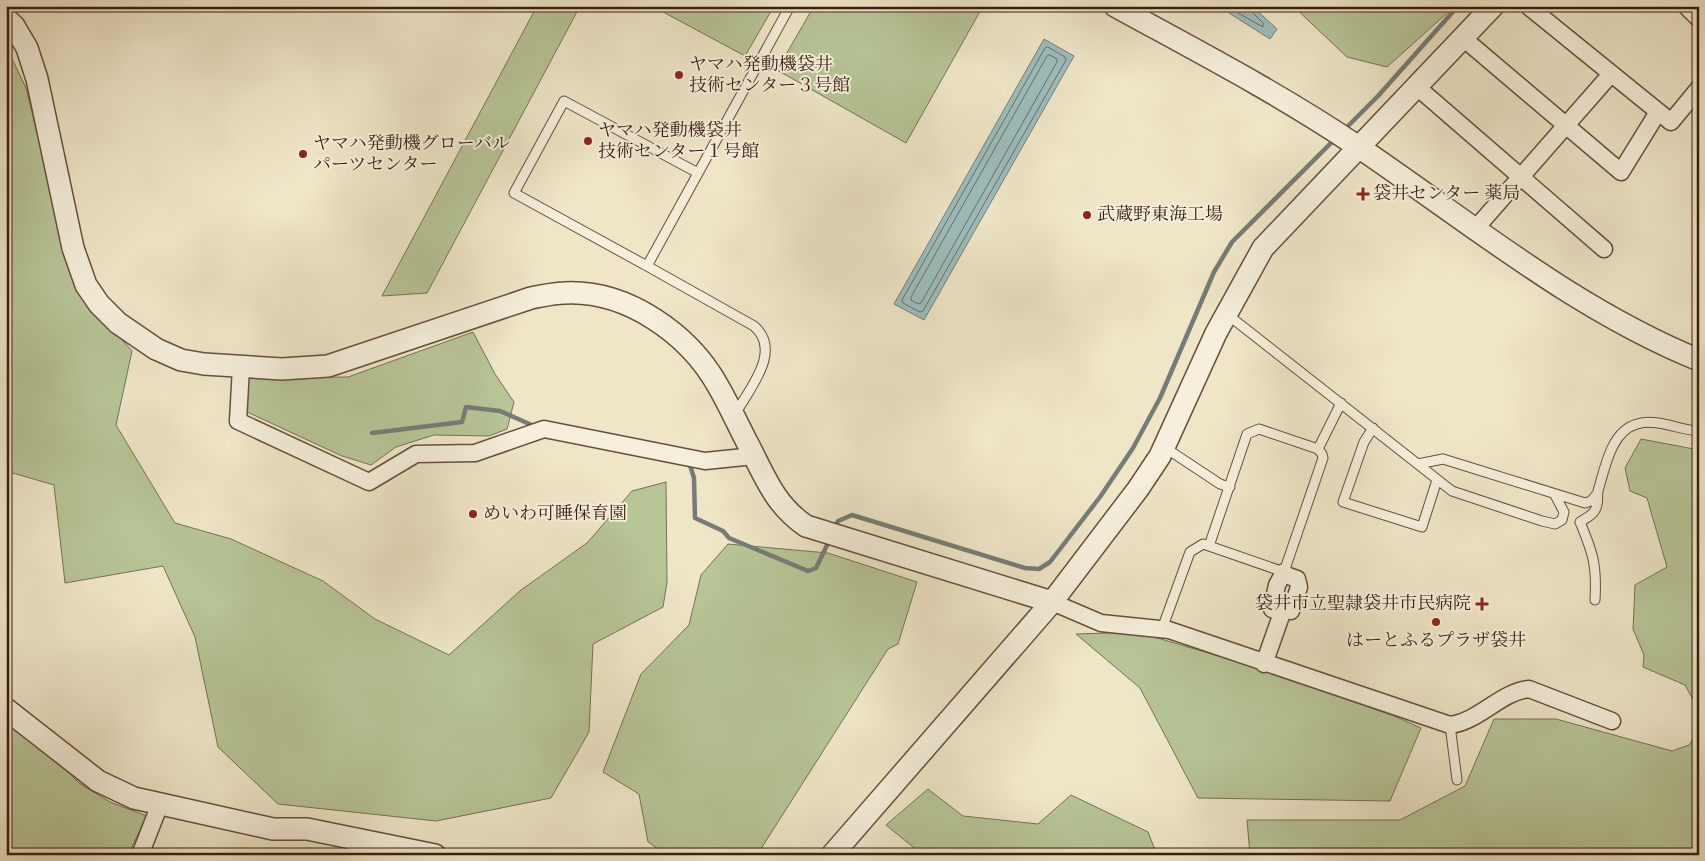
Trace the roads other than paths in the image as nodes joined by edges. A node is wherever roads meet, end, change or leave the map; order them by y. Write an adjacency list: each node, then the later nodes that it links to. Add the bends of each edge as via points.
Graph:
1 (790, 6): 15 (lane)
2 (1115, 6): 14 (street, via 1300,108)
3 (1493, 6): 8 (street)
4 (1528, 6): 9 (street)
5 (1686, 6): 7 (street)
6 (6, 19): 22 (street, via 27,48 35,71 77,264 86,285 99,304 156,349 181,360)
7 (1699, 19)
8 (1463, 38): 10 (street); 13 (street)
9 (1611, 74): 12 (street); 13 (street)
10 (1417, 86): 14 (street); 16 (street)
11 (1699, 88): 12 (street, via 1671,122)
12 (1658, 112): 13 (street, via 1621,172)
13 (1567, 126): 16 (street)
14 (1358, 147): 17 (street); 20 (street, via 1264,248 1246,276)
15 (698, 174): 19 (lane); 19 (lane, via 564,101 514,193)
16 (1522, 177): 17 (street); 18 (street)
17 (1476, 228): 21 (street, via 1596,309 1673,350)
18 (1604, 249)
19 (648, 266): 24 (lane, via 763,334 767,343 764,360)
20 (1228, 315): 23 (lane); 27 (street, via 1216,333)
21 (1699, 360)
22 (241, 367): 24 (street, via 282,370 328,366 531,298 573,294 596,296 656,320 683,340 718,385); 29 (street, via 238,421 369,482 416,454 475,453 544,429 705,461)
23 (1341, 403): 25 (lane); 28 (lane)
24 (734, 416): 29 (street)
25 (1373, 428): 30 (lane); 31 (lane, via 1364,442 1343,502 1422,528)
26 (1699, 431): 33 (lane, via 1648,422 1627,428 1615,440)
27 (1164, 447): 32 (lane, via 1220,484); 40 (street, via 1138,489)
28 (1318, 449): 32 (lane, via 1259,428 1253,430 1247,434); 38 (lane, via 1323,458)
29 (754, 456): 40 (street, via 774,496 790,515 806,526)
30 (1418, 464): 31 (lane); 34 (lane, via 1443,459)
31 (1437, 480): 35 (lane, via 1452,491 1542,521 1555,524)
32 (1230, 487): 37 (lane)
33 (1598, 494): 34 (lane, via 1585,503); 36 (lane, via 1596,509)
34 (1555, 495): 35 (lane, via 1564,512)
35 (1562, 520): 36 (lane)
36 (1580, 522): 39 (lane, via 1597,570)
37 (1209, 546): 38 (lane); 41 (lane, via 1203,544 1190,552)
38 (1284, 573): 42 (street, via 1297,579 1299,587 1291,611 1283,609)
39 (1595, 600)
40 (1052, 602): 41 (street, via 1102,623); 51 (street)
41 (1162, 629): 42 (street)
42 (1264, 664): 45 (street)
43 (6, 709): 47 (street, via 98,781 134,798)
44 (1612, 722): 45 (street, via 1529,689 1518,690 1482,714)
45 (1450, 726): 46 (lane)
46 (1457, 780)
47 (160, 804): 48 (street, via 273,829 307,829); 49 (street)
48 (357, 847): 50 (street)
49 (140, 855)
50 (434, 855)
51 (832, 855)

